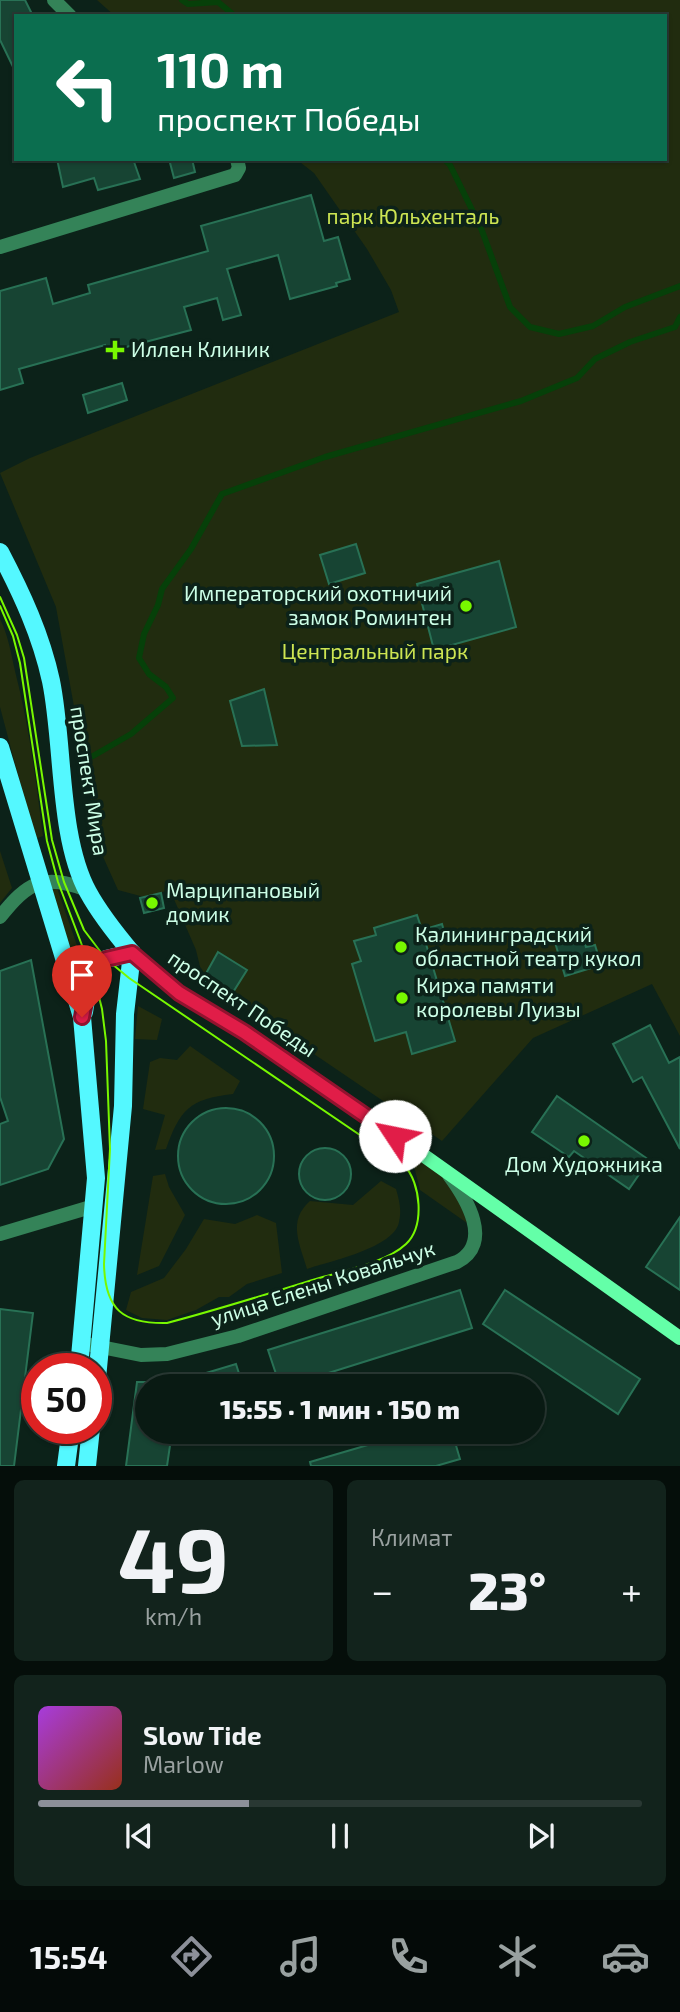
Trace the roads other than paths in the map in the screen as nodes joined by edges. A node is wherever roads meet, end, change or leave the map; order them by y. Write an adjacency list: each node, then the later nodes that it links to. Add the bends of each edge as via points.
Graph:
1 (54, 0): 2 (street)
2 (68, 14)
3 (238, 164): 4 (street, via 235,175)
4 (0, 247)
5 (0, 552): 8 (main road, проспект Мира, via 40,638 51,683 71,841)
6 (0, 747): 7 (main road)
7 (43, 881): 8 (street); 9 (street, via 23,891); 11 (main road)
8 (86, 890): 10 (main road, проспект Мира)
9 (0, 917)
10 (132, 953): 11 (main road, via 106,959 91,971); 12 (main road, проспект Победы, via 179,993 244,1032); 17 (main road)
11 (82, 1017): 13 (main road, via 96,1178)
12 (448, 1174): 15 (main road, проспект Победы); 17 (street, улица Елены Ковальчук, via 465,1196 474,1230 472,1249 457,1262 238,1336 167,1354 141,1355)
13 (94, 1206): 14 (street); 16 (main road)
14 (0, 1234)
15 (680, 1338)
16 (83, 1343): 17 (street); 18 (main road)
17 (101, 1347): 19 (main road)
18 (81, 1353)
19 (100, 1353)
20 (69, 1444): 22 (main road)
21 (90, 1444): 23 (main road)
22 (66, 1466)
23 (87, 1466)

